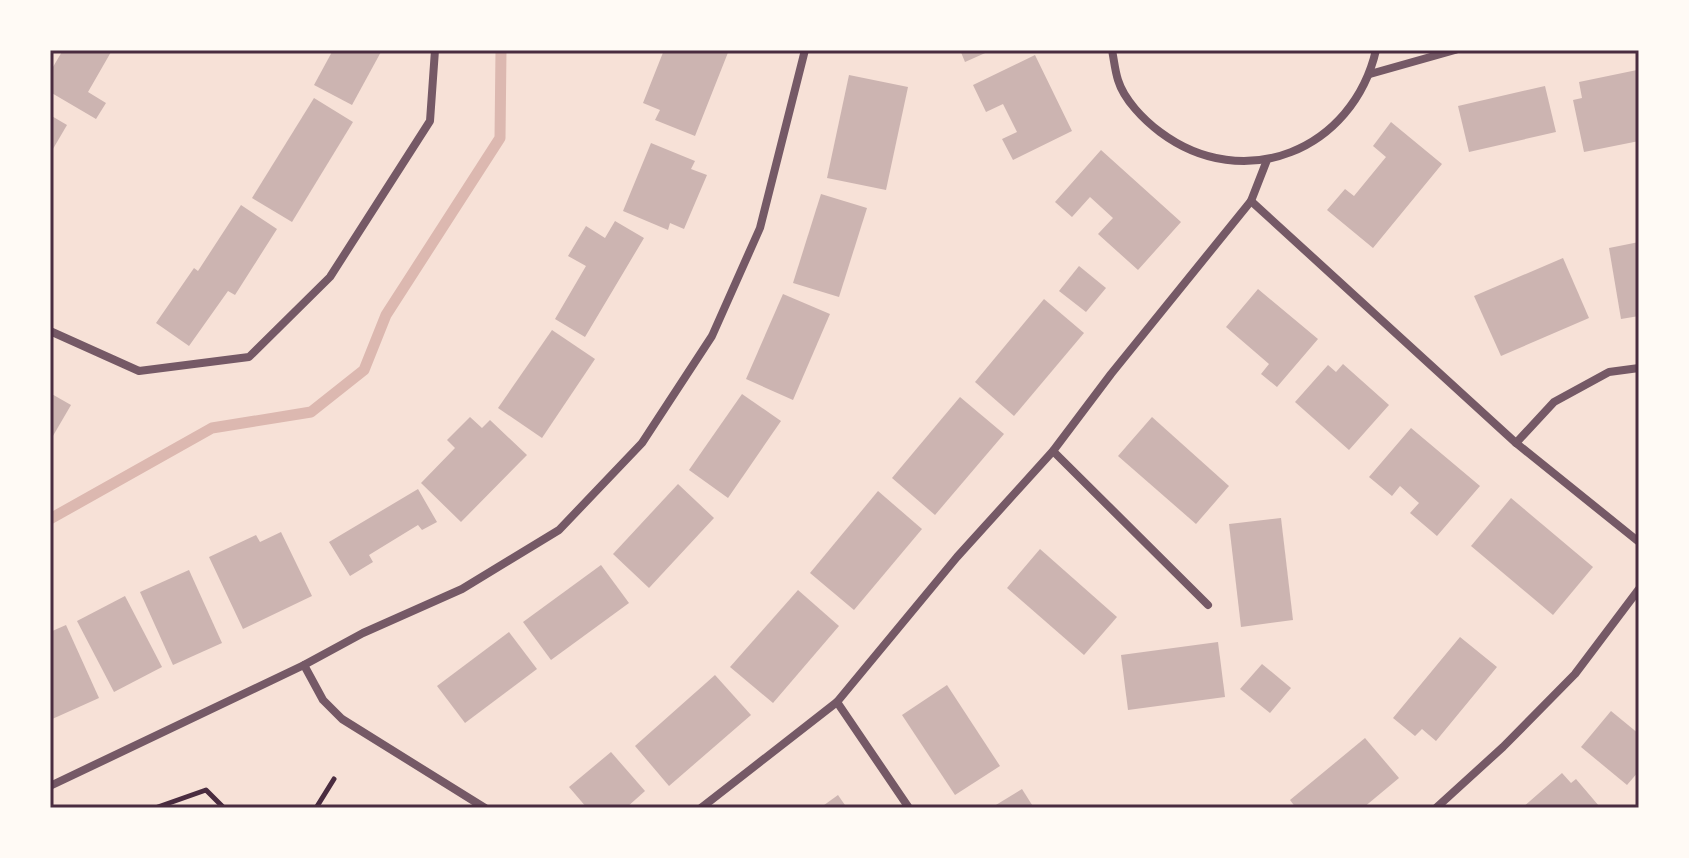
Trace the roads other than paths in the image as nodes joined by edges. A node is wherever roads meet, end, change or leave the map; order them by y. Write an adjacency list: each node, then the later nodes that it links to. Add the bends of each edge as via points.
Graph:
1 (435, 50): 9 (street, via 430,121 330,277 249,357 139,371)
2 (805, 50): 16 (street, via 760,228 712,336 642,443 559,530 462,589)
3 (1112, 50): 7 (street, via 1119,83 1144,120 1180,147 1222,161)
4 (1376, 50): 6 (street)
5 (1455, 50): 6 (street)
6 (1370, 74): 7 (street, via 1347,114 1311,144)
7 (1267, 160): 8 (street)
8 (1251, 201): 11 (street); 12 (street)
9 (50, 331)
10 (1639, 368): 11 (street, via 1609,372 1554,402)
11 (1516, 443): 13 (street)
12 (1053, 451): 15 (street); 17 (street)
13 (1639, 542)
14 (1639, 589): 22 (street, via 1575,674)
15 (1208, 605)
16 (304, 665): 18 (street); 19 (street, via 323,700 342,719)
17 (837, 702): 20 (street); 21 (street)
18 (50, 786)
19 (485, 808)
20 (701, 808)
21 (909, 808)
22 (1436, 808)

